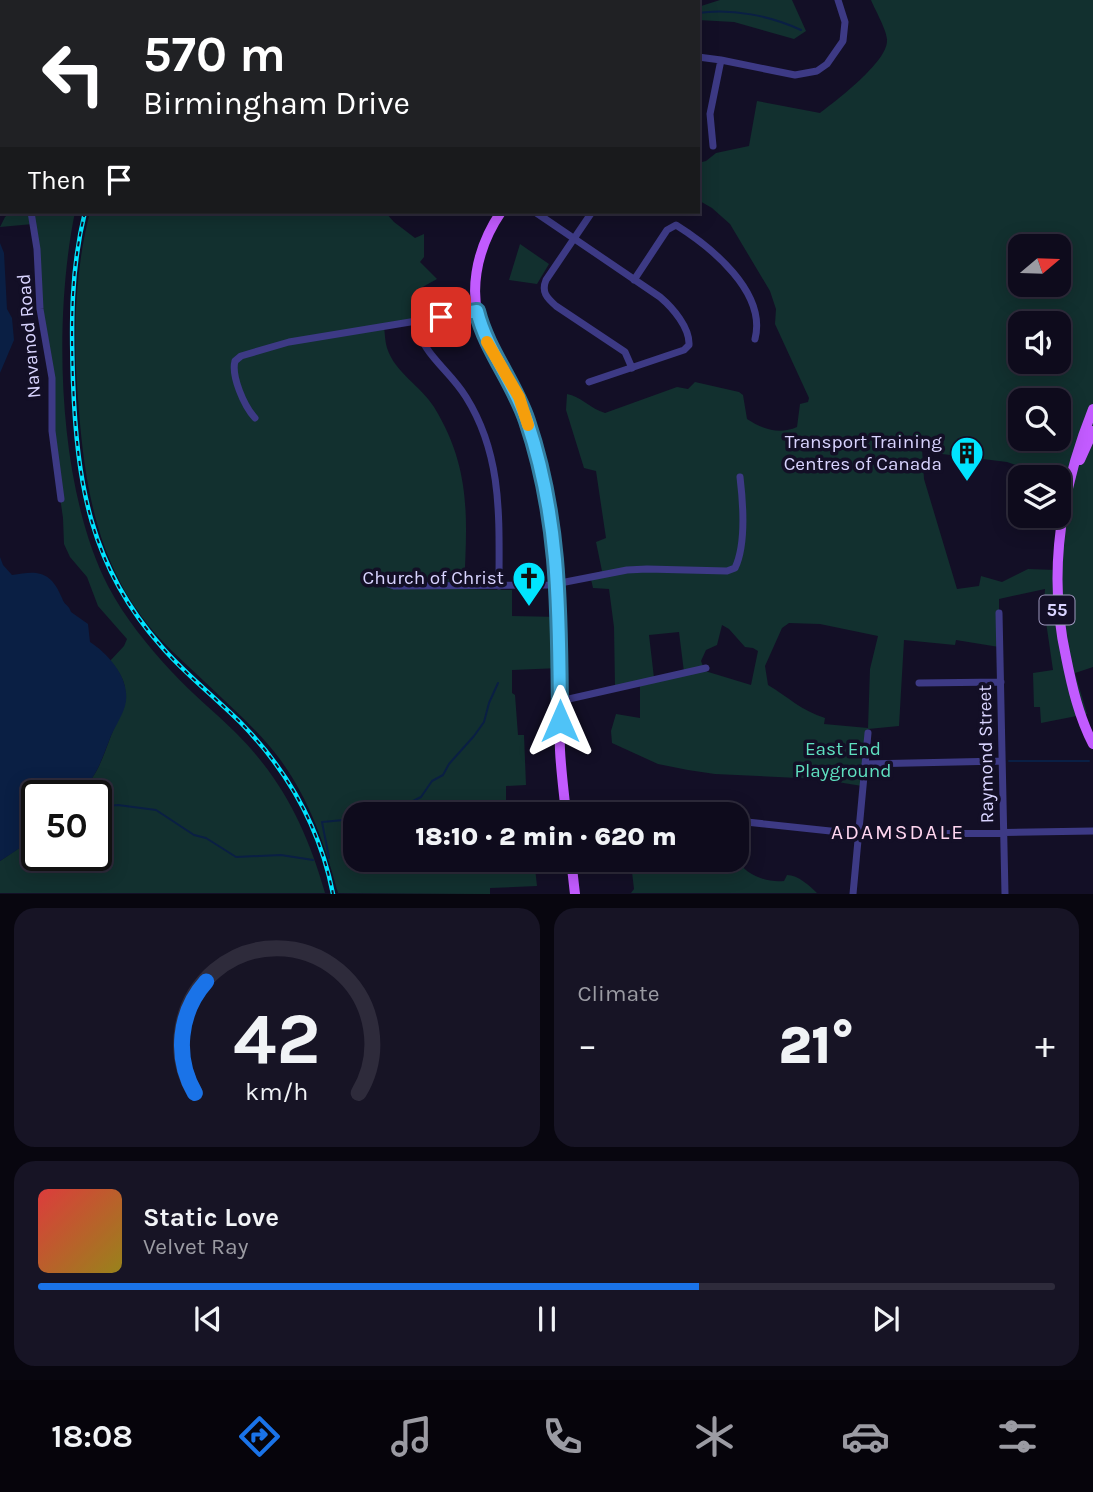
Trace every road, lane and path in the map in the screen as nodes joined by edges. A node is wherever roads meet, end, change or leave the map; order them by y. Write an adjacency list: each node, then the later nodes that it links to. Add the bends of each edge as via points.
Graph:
1 (838, 0): 3 (street, via 845,22 843,41 817,71 795,75)
2 (700, 57): 3 (street)
3 (721, 60): 4 (street, via 710,114)
4 (713, 146)
5 (31, 214): 21 (street, Navanod Road, via 52,377 52,431)
6 (500, 214): 11 (main road, via 478,258)
7 (538, 214): 9 (street)
8 (591, 214): 9 (street)
9 (574, 239): 10 (street); 14 (street, via 546,280 545,295 625,352)
10 (634, 280): 13 (street, via 667,230 676,225 732,271 756,315); 14 (street, via 667,302 690,342 684,350)
11 (477, 311): 12 (street); 23 (main road, via 485,337 519,397 531,433 547,499)
12 (416, 322): 17 (street, via 289,342 238,358 234,370); 24 (street, via 419,340 465,395 486,439 499,497)
13 (755, 340)
14 (632, 368): 15 (street)
15 (589, 382)
16 (1093, 409): 19 (main road, 55)
17 (255, 418)
18 (1093, 431): 19 (main road, 55)
19 (1073, 473): 31 (main road, 55, via 1058,535 1057,604 1072,686)
20 (740, 477): 23 (street, via 741,536 735,569 627,570)
21 (61, 499)
22 (375, 579): 24 (street, via 394,586)
23 (559, 584): 24 (street); 29 (main road)
24 (499, 586)
25 (999, 613): 27 (street, Raymond Street)
26 (706, 668): 29 (street)
27 (1001, 682): 28 (street); 32 (street, Raymond Street)
28 (919, 683)
29 (560, 701): 34 (main road)
30 (868, 733): 33 (street)
31 (1093, 744)
32 (1002, 761): 33 (street); 37 (street, Raymond Street)
33 (864, 764): 38 (street)
34 (565, 802)
35 (749, 822): 38 (street)
36 (1093, 831): 37 (street)
37 (1004, 832): 38 (street); 42 (street, Raymond Street)
38 (857, 835): 41 (street)
39 (572, 872): 40 (main road)
40 (575, 894)
41 (853, 894)
42 (1005, 894)

